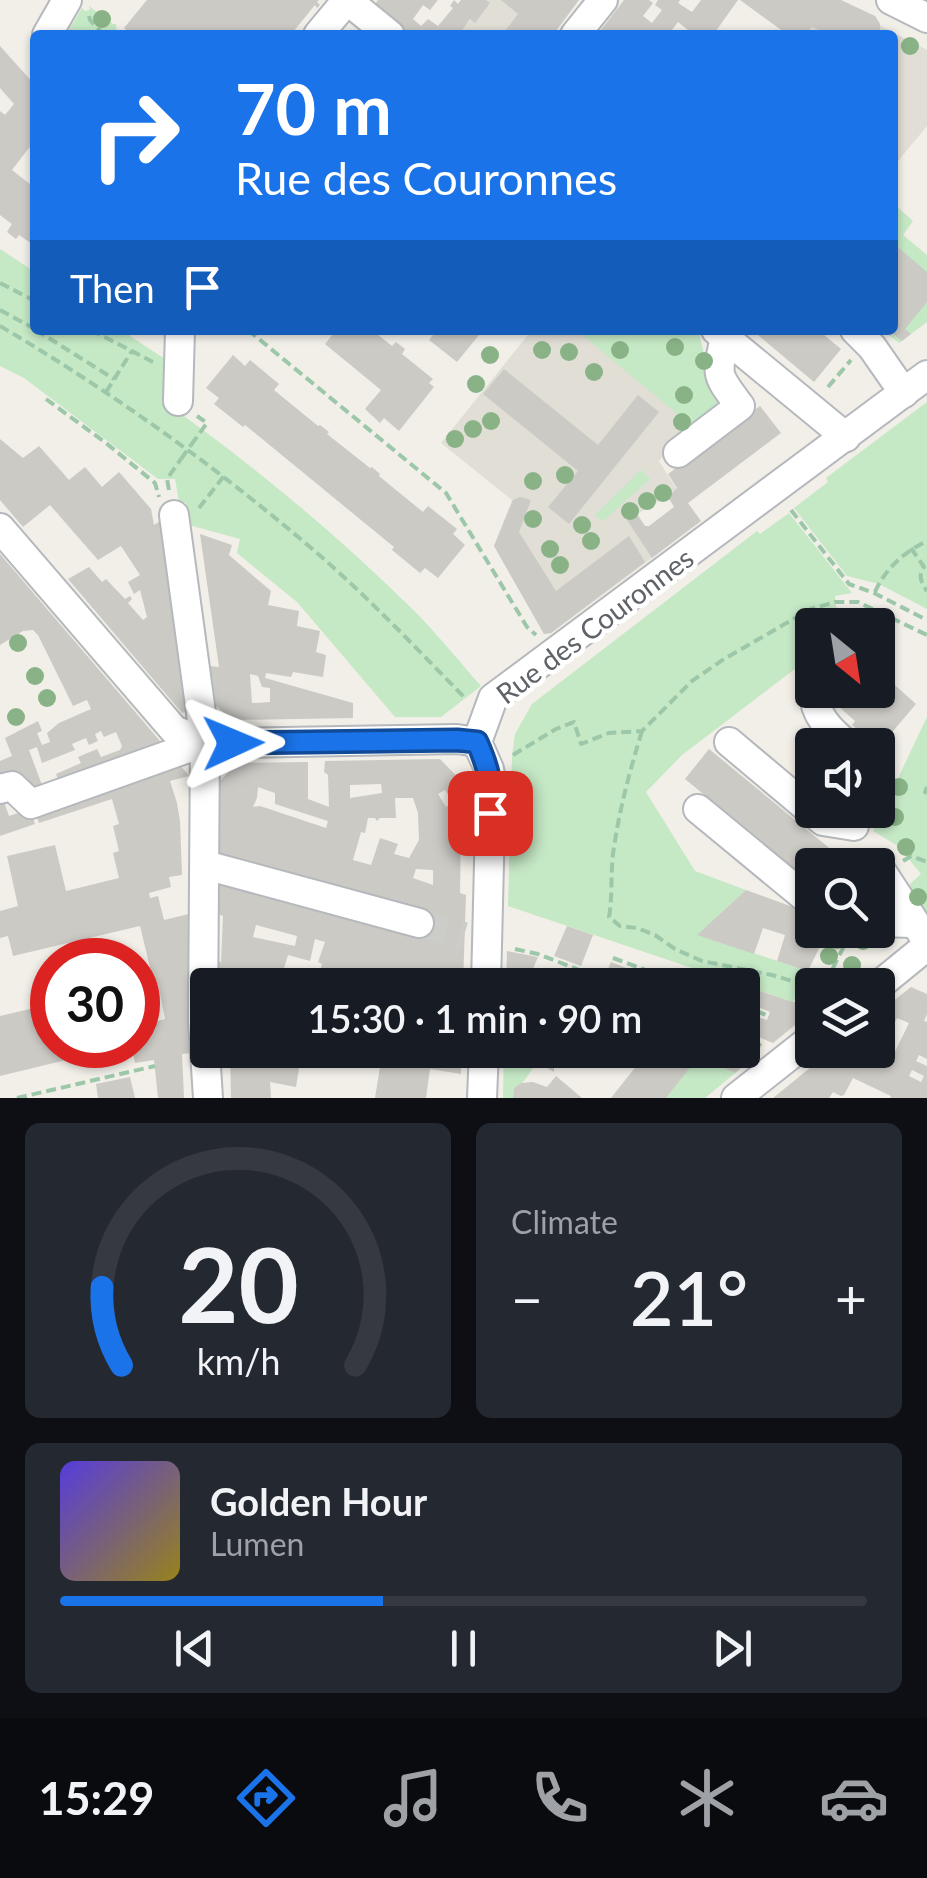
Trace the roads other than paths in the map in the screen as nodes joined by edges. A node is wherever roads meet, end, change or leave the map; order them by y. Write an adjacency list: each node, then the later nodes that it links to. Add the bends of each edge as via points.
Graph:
1 (347, 0): 7 (street); 8 (street)
2 (602, 0): 9 (street)
3 (891, 0): 5 (street)
4 (77, 6): 6 (street)
5 (926, 14)
6 (53, 30)
7 (322, 30)
8 (384, 30)
9 (579, 30)
10 (180, 335): 15 (street)
11 (721, 335): 18 (street, via 719,377 740,406)
12 (722, 335): 17 (street)
13 (861, 336): 16 (street)
14 (927, 376): 16 (street, Rue des Couronnes)
15 (178, 387)
16 (904, 393): 17 (street, Rue des Couronnes)
17 (846, 437): 22 (street, Rue des Couronnes, via 493,698)
18 (678, 453)
19 (173, 506): 21 (street)
20 (0, 528): 21 (street, via 174,730)
21 (205, 742): 22 (street); 24 (street, via 31,804 12,786); 27 (street)
22 (477, 742): 33 (street, via 491,781)
23 (729, 742): 25 (street)
24 (0, 789)
25 (795, 797)
26 (698, 809): 28 (street)
27 (205, 865): 30 (street); 37 (street)
28 (795, 889)
29 (895, 894): 32 (street)
30 (419, 923)
31 (895, 927): 32 (street)
32 (922, 936): 34 (street)
33 (486, 968)
34 (894, 968)
35 (795, 1051): 39 (street)
36 (483, 1068): 38 (street)
37 (208, 1098)
38 (482, 1098)
39 (736, 1098)

